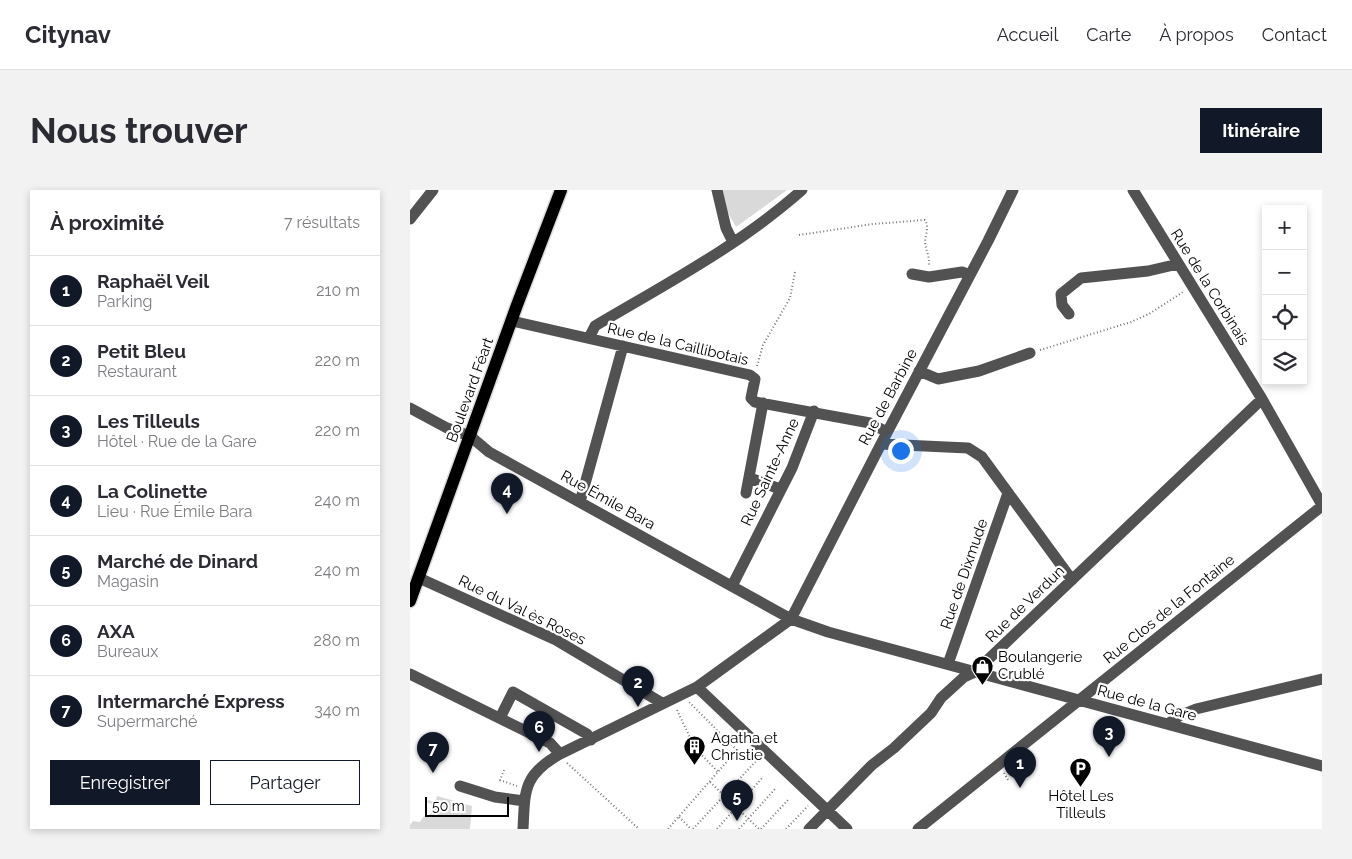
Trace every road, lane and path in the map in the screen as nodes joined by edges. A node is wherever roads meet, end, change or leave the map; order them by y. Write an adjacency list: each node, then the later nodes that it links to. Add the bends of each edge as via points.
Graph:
1 (433, 190): 7 (street)
2 (561, 190): 17 (main road, Boulevard Féart)
3 (717, 190): 9 (street, via 726,228)
4 (802, 190): 9 (street)
5 (1013, 190): 13 (street, Rue de Barbine)
6 (1133, 190): 10 (street, Rue de la Corbinais)
7 (410, 219)
8 (799, 236): 14 (path, via 873,224 925,220 928,225 925,244 930,256)
9 (733, 242): 18 (street, via 595,326)
10 (1178, 264): 15 (street, Rue de la Corbinais); 16 (street, via 1148,271 1081,278 1061,294 1062,305)
11 (796, 272): 22 (path, via 790,298 763,345)
12 (912, 274): 14 (street)
13 (970, 275): 14 (street, via 962,272); 21 (street, Rue de Barbine)
14 (929, 277)
15 (1192, 286): 20 (path, via 1131,322); 23 (street, Rue de la Corbinais)
16 (1068, 314)
17 (512, 320): 18 (street, Rue de la Caillibotais); 28 (main road, Boulevard Féart)
18 (589, 338): 19 (street, Rue de la Caillibotais)
19 (623, 346): 22 (street, Rue de la Caillibotais); 34 (street)
20 (1030, 353): 21 (street, via 979,371 938,379)
21 (919, 372): 27 (street, Rue de Barbine)
22 (753, 377): 24 (street, Rue de la Caillibotais, via 751,398)
23 (1262, 399): 35 (street, Rue de la Corbinais); 37 (street, Rue de Verdun)
24 (763, 403): 26 (street); 30 (street)
25 (410, 408): 28 (street, Rue Émile Bara)
26 (814, 411): 27 (street, Rue Sainte-Anne, via 870,423); 31 (street, Rue Sainte-Anne)
27 (887, 432): 29 (street, Rue de Barbine)
28 (470, 436): 34 (street, Rue Émile Bara, via 489,452); 36 (main road, Boulevard Féart)
29 (881, 444): 32 (street, via 968,448 982,457); 40 (street, Rue de Barbine)
30 (750, 478): 31 (street); 33 (street)
31 (780, 490): 38 (street, Rue Sainte-Anne)
32 (1008, 492): 37 (street); 41 (street, Rue de Dixmude)
33 (746, 493)
34 (580, 502): 38 (street, Rue Émile Bara)
35 (1322, 506): 47 (street, Rue Clos de la Fontaine)
36 (419, 578): 39 (main road, Boulevard Féart); 46 (street, Rue du Val ès Roses, via 556,640)
37 (1072, 580): 42 (street, Rue de Verdun)
38 (732, 586): 40 (street, Rue Émile Bara)
39 (410, 601)
40 (792, 619): 41 (street, Rue de la Gare, via 828,632); 45 (street)
41 (948, 664): 42 (street, Rue de la Gare)
42 (975, 672): 47 (street, Rue de la Gare); 67 (street, Rue de Verdun, via 964,677 940,698 931,712 894,748 872,764)
43 (410, 674): 48 (street)
44 (1322, 679): 49 (street, via 1196,709)
45 (697, 686): 46 (street); 51 (street)
46 (671, 698): 50 (street); 55 (path, via 694,748); 55 (path, via 737,750)
47 (1080, 700): 49 (street, Rue de la Gare); 80 (street, Rue Clos de la Fontaine)
48 (500, 718): 50 (street, via 513,692 588,734); 52 (street, via 550,742)
49 (1168, 724): 53 (street, Rue de la Gare)
50 (592, 740): 52 (street)
51 (765, 751): 63 (path); 64 (street)
52 (560, 754): 62 (street, via 535,771); 71 (path)
53 (1322, 766)
54 (504, 770): 62 (path, via 500,780)
55 (718, 772): 59 (path)
56 (1004, 773): 58 (path)
57 (763, 777): 66 (path)
58 (1008, 780)
59 (709, 782): 63 (path); 68 (path)
60 (460, 786): 62 (street, via 495,797)
61 (775, 789): 69 (path)
62 (525, 796): 70 (street)
63 (724, 796): 66 (path); 73 (path)
64 (815, 799): 67 (street); 77 (path)
65 (788, 800): 76 (path)
66 (736, 808): 69 (path); 74 (path)
67 (827, 811): 78 (street, Rue de Verdun); 79 (street)
68 (678, 817): 72 (path); 73 (path)
69 (748, 819): 75 (path); 76 (path)
70 (523, 829)
71 (639, 829)
72 (668, 829)
73 (692, 829)
74 (717, 829)
75 (739, 829)
76 (760, 829)
77 (786, 829)
78 (810, 829)
79 (847, 829)
80 (918, 829)

